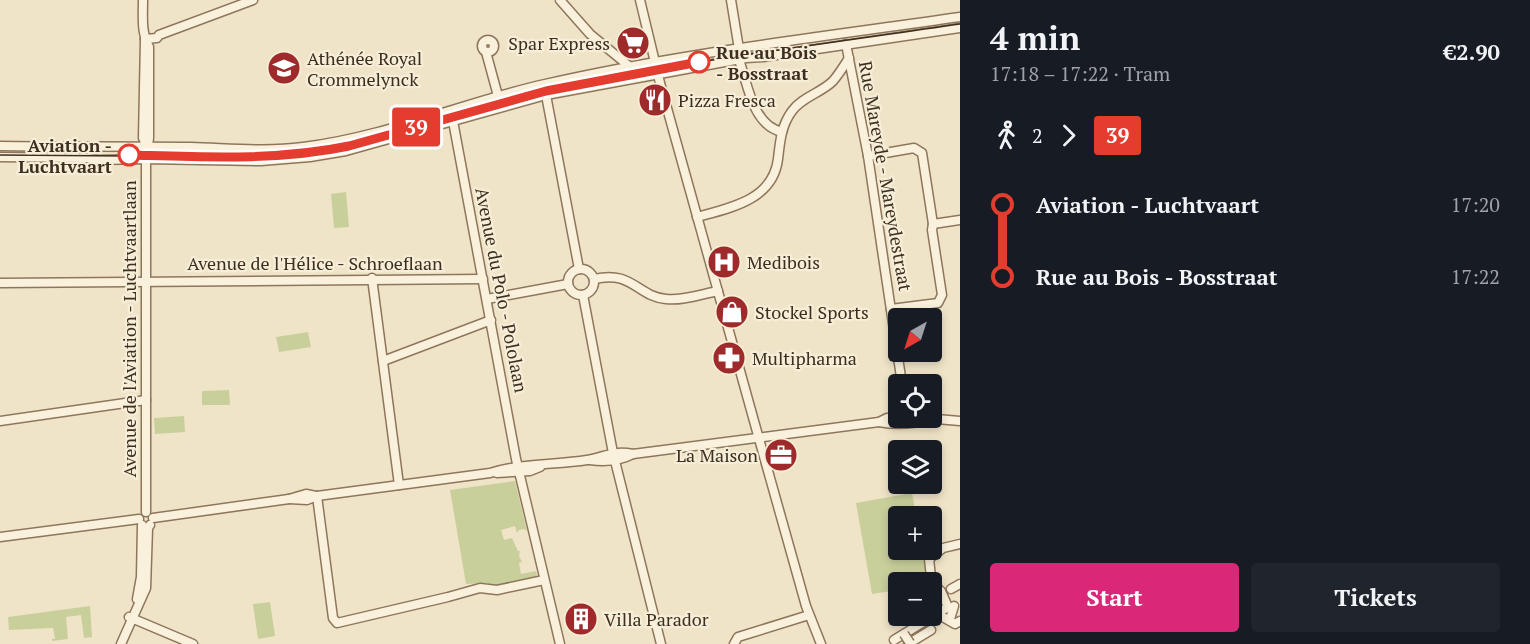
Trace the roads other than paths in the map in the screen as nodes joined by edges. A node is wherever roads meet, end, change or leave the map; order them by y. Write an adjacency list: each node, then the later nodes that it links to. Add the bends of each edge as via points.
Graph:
1 (143, 0): 8 (street, Avenue de l'Aviation - Luchtvaartlaan)
2 (253, 0): 8 (street)
3 (560, 0): 15 (street, via 590,34)
4 (640, 0): 14 (street)
5 (731, 0): 10 (street)
6 (960, 17): 10 (street)
7 (960, 28): 9 (street)
8 (145, 39): 24 (street, Avenue de l'Aviation - Luchtvaartlaan, via 149,47)
9 (846, 44): 12 (street, Rue Mareyde - Mareydestraat); 13 (street)
10 (739, 50): 14 (street)
11 (486, 52): 20 (street)
12 (849, 58): 22 (street, via 833,81 795,106); 25 (street, Rue Mareyde - Mareydestraat)
13 (739, 60): 17 (street); 22 (street, via 759,116)
14 (655, 61): 15 (street); 17 (street)
15 (628, 66): 16 (street)
16 (612, 69): 18 (street); 20 (street)
17 (658, 74): 18 (street); 28 (street)
18 (614, 81): 19 (street)
19 (546, 95): 21 (street); 31 (street)
20 (498, 96): 24 (street, via 358,136 303,147)
21 (453, 121): 27 (street, via 310,157); 33 (street, Avenue du Polo - Pololaan)
22 (782, 132): 28 (street, via 778,162 765,189 735,206)
23 (0, 146): 24 (street)
24 (147, 147): 27 (street, Avenue de l'Aviation - Luchtvaartlaan)
25 (868, 156): 30 (street, via 914,148 922,153); 41 (street, Rue Mareyde - Mareydestraat)
26 (0, 157): 27 (street)
27 (146, 159): 35 (street, Avenue de l'Aviation - Luchtvaartlaan)
28 (698, 217): 38 (street)
29 (960, 220): 30 (street)
30 (933, 224): 42 (street, via 941,299 938,303)
31 (579, 269): 34 (street, via 587,270); 37 (street, via 572,272)
32 (372, 278): 33 (street, Avenue de l'Hélice - Schroeflaan); 35 (street, Avenue de l'Hélice - Schroeflaan); 44 (street)
33 (483, 279): 40 (street, Avenue du Polo - Pololaan)
34 (594, 279): 38 (street, via 623,278 665,299); 39 (street, via 591,291)
35 (146, 281): 36 (street, Avenue de l'Hélice - Schroeflaan); 45 (street, Avenue de l'Aviation - Luchtvaartlaan)
36 (0, 283)
37 (568, 284): 39 (street, via 574,293); 40 (street)
38 (718, 291): 52 (street)
39 (583, 295): 53 (street)
40 (487, 298): 43 (street, Avenue du Polo - Pololaan)
41 (891, 308)
42 (899, 308)
43 (491, 320): 44 (street); 54 (street, Avenue du Polo - Pololaan)
44 (383, 362): 55 (street)
45 (146, 400): 48 (street); 57 (street, Avenue de l'Aviation - Luchtvaartlaan)
46 (888, 418): 50 (street)
47 (942, 419): 49 (street)
48 (0, 421)
49 (960, 421)
50 (879, 422): 51 (street); 52 (street)
51 (888, 424)
52 (759, 438): 53 (street, via 624,452); 64 (street)
53 (613, 457): 54 (street, via 602,462 590,460 530,471); 74 (street)
54 (519, 469): 55 (street); 60 (street, Avenue du Polo - Pololaan)
55 (399, 485): 56 (street)
56 (317, 496): 57 (street); 60 (street, via 333,618 337,622 480,588 497,590)
57 (146, 520): 58 (street); 65 (street, Avenue de l'Aviation - Luchtvaartlaan, via 146,588)
58 (0, 537)
59 (960, 544): 63 (street, via 929,559 932,577 941,592 938,596)
60 (544, 579): 73 (street, Avenue du Polo - Pololaan)
61 (960, 584): 62 (street)
62 (951, 589)
63 (951, 613): 67 (street); 68 (street)
64 (809, 615): 75 (street, via 738,637); 76 (street)
65 (130, 618): 70 (street); 71 (street); 72 (street)
66 (931, 630): 69 (street)
67 (904, 634): 68 (street); 69 (street, bridge)
68 (894, 641)
69 (909, 643)
70 (116, 644)
71 (121, 644)
72 (193, 644)
73 (560, 644)
74 (661, 644)
75 (734, 644)
76 (821, 644)

